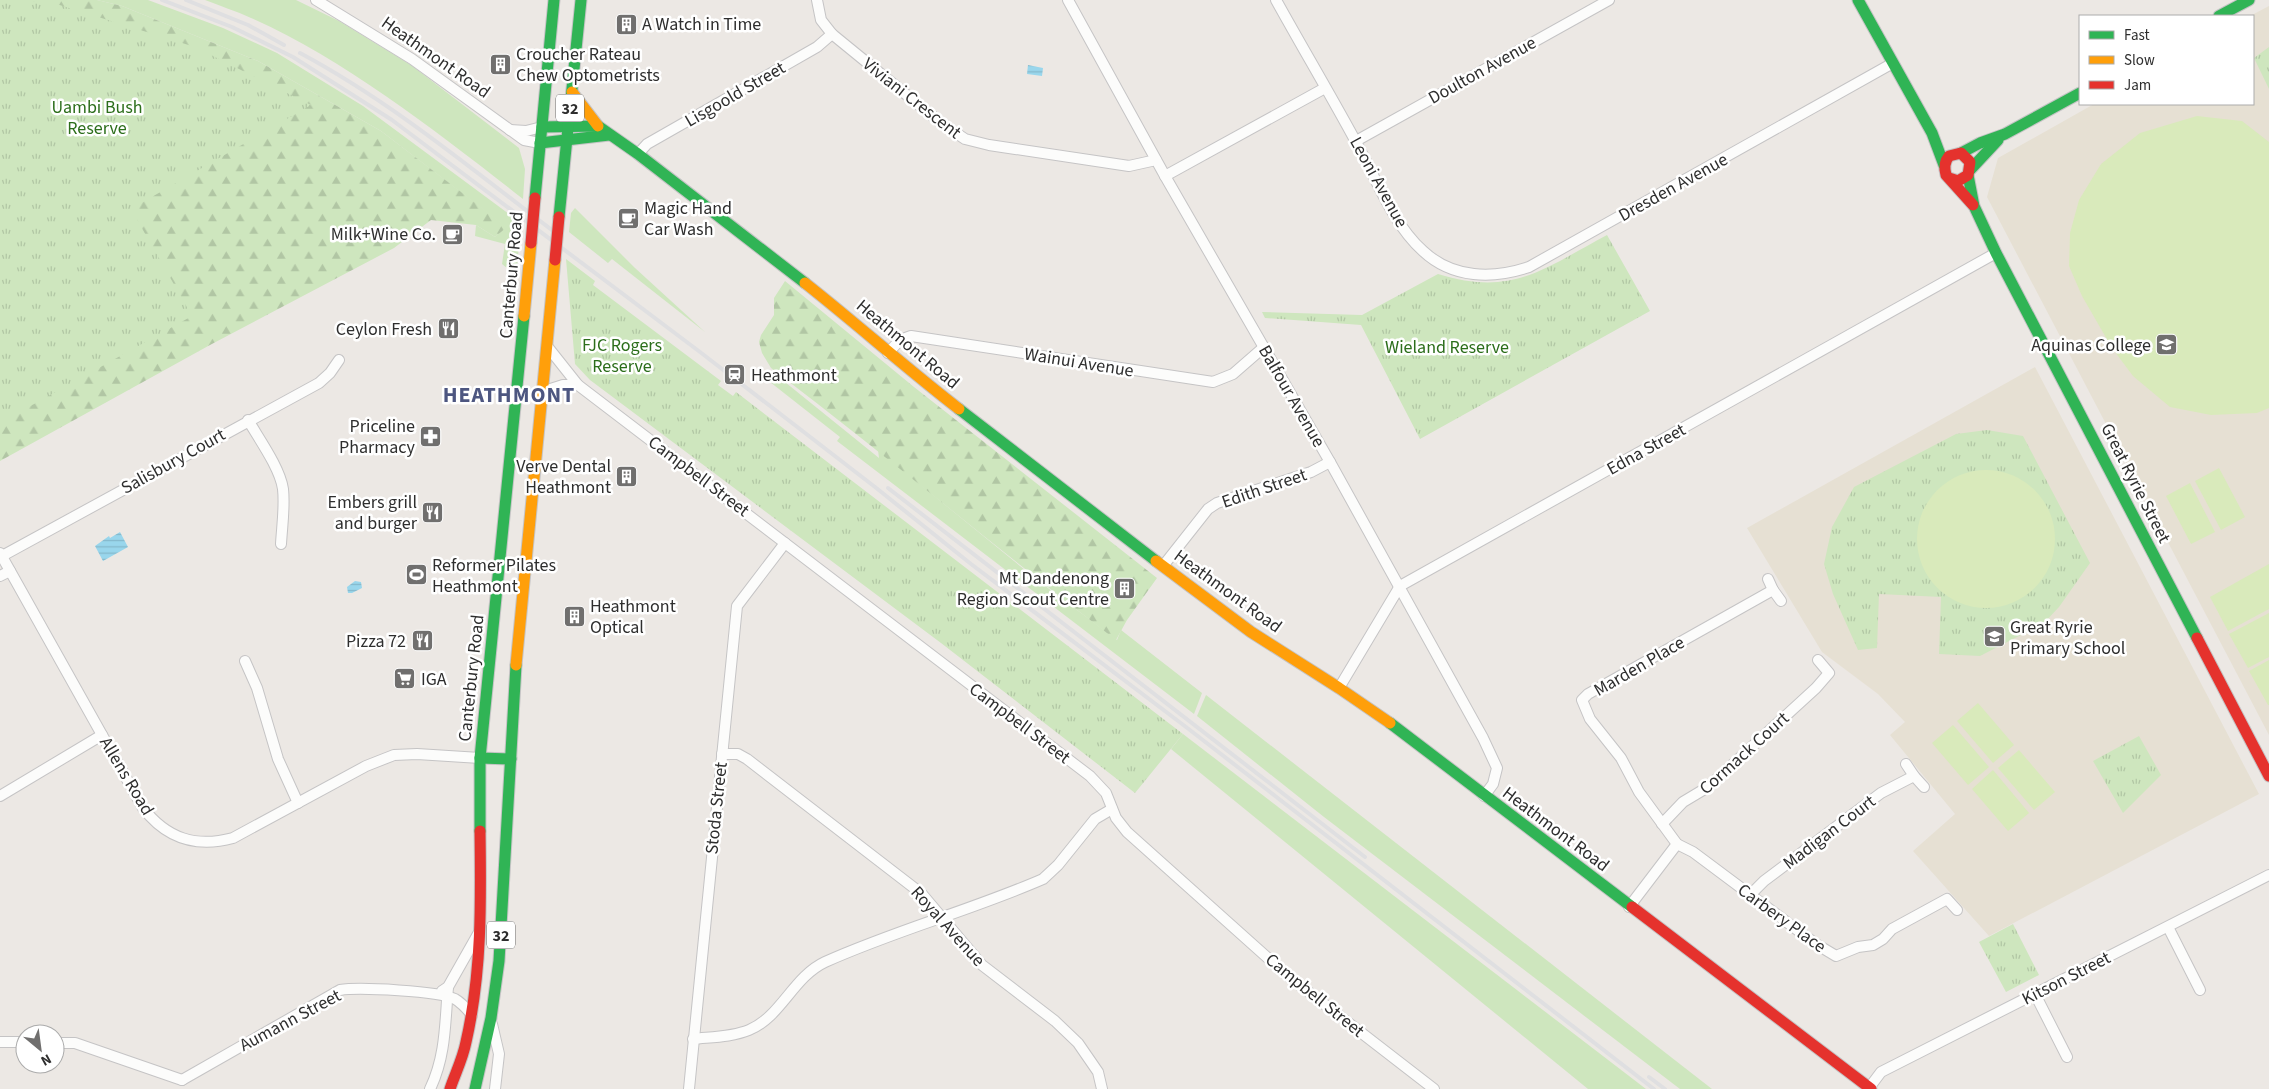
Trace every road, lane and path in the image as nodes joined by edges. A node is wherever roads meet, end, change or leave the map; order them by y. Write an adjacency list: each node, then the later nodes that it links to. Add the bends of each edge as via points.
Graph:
1 (316, 0): 19 (street, Heathmont Road, via 412,58)
2 (554, 0): 18 (main road, Canterbury Road / 32)
3 (581, 0): 14 (main road, Canterbury Road / 32)
4 (817, 0): 11 (street, Viviani Crescent, via 821,20)
5 (1068, 0): 28 (street, Balfour Avenue)
6 (1276, 0): 13 (street, Leoni Avenue)
7 (1609, 0): 24 (street, Doulton Avenue)
8 (1858, 0): 12 (main road)
9 (2249, 0): 10 (main road)
10 (2221, 15)
11 (832, 34): 27 (street, Lisgoold Street, via 817,47 647,144); 28 (street, Viviani Crescent, via 965,139 1129,166)
12 (1893, 63): 20 (main road); 35 (street, Dresden Avenue, via 1529,267 1498,275 1477,276)
13 (1325, 88): 24 (street, Leoni Avenue); 31 (street)
14 (572, 92): 16 (main road, Heathmont Road); 17 (main road, Canterbury Road / 32)
15 (2079, 94): 22 (main road)
16 (598, 126): 17 (main road); 21 (main road, Heathmont Road)
17 (568, 127): 18 (main road); 23 (main road, Canterbury Road / 32)
18 (542, 128): 19 (street); 25 (main road, Canterbury Road / 32)
19 (509, 130): 25 (street, Heathmont Road, via 524,140)
20 (1932, 133): 26 (main road); 29 (main road)
21 (609, 134): 23 (main road); 27 (main road, Heathmont Road)
22 (2005, 134): 26 (main road); 30 (main road)
23 (567, 141): 25 (main road); 36 (main road, Canterbury Road / 32, bridge)
24 (1356, 141): 35 (street, Leoni Avenue, via 1407,232 1424,252)
25 (540, 143): 37 (main road, Canterbury Road / 32, bridge)
26 (1959, 153): 29 (main road, via 1948,157); 30 (main road, via 1970,162)
27 (638, 154): 40 (main road, Heathmont Road, via 850,318)
28 (1156, 160): 31 (street, Balfour Avenue)
29 (1944, 165): 32 (main road, via 1943,170)
30 (1969, 172): 32 (main road, via 1958,181); 33 (main road, Great Ryrie Street)
31 (1165, 176): 39 (street, Balfour Avenue)
32 (1949, 178): 33 (main road, Great Ryrie Street)
33 (1974, 206): 34 (main road, Great Ryrie Street)
34 (1996, 253): 54 (street, Edna Street); 66 (main road, Great Ryrie Street)
35 (1444, 265)
36 (552, 286): 37 (main road, via 536,286); 38 (main road, Canterbury Road / 32)
37 (526, 297): 46 (main road, Canterbury Road / 32)
38 (547, 346): 42 (street, Campbell Street); 43 (main road, Canterbury Road / 32)
39 (1264, 347): 40 (street, Wainui Avenue, via 1233,374 1213,382 911,336 900,340); 45 (street, Balfour Avenue)
40 (888, 353): 50 (main road, Heathmont Road)
41 (339, 360): 44 (street, Salisbury Court, via 319,382)
42 (578, 384): 43 (street); 47 (street, Campbell Street)
43 (541, 392): 46 (main road, Canterbury Road / 32)
44 (248, 420): 48 (street, via 283,487); 49 (street, Salisbury Court)
45 (1330, 462): 50 (street, Edith Street, via 1311,472 1217,503 1208,509); 54 (street, Balfour Avenue)
46 (515, 538): 62 (main road, Canterbury Road / 32); 63 (main road, Canterbury Road / 32, via 516,639)
47 (785, 542): 61 (street, Stoda Street, via 736,606); 71 (street, Campbell Street, via 1090,776 1106,794)
48 (281, 544)
49 (1, 555): 51 (street, Allens Road)
50 (1163, 566): 59 (main road, Heathmont Road, via 1256,636)
51 (10, 570): 52 (street); 60 (street, Allens Road)
52 (0, 576)
53 (1768, 580): 55 (street)
54 (1400, 586): 59 (street, Edna Street); 69 (street, Balfour Avenue, via 1497,768)
55 (1773, 590): 56 (street); 72 (street, Marden Place, via 1582,700 1590,719 1621,758 1639,792)
56 (1781, 601)
57 (1818, 660): 72 (street, Cormack Court, via 1829,673 1816,688 1708,787 1683,802)
58 (245, 661): 70 (street, via 257,688 278,759)
59 (1339, 688): 69 (main road, Heathmont Road)
60 (102, 735): 68 (street); 70 (street, Allens Road, via 150,817 167,832 187,839 212,843 233,838)
61 (722, 754): 78 (street, Royal Avenue, via 738,754 747,759 922,894); 86 (street, Stoda Street)
62 (480, 758): 63 (main road); 70 (street, Allens Road, via 394,755 366,766); 80 (main road, Canterbury Road / 32)
63 (511, 759): 85 (main road, Canterbury Road / 32, via 503,915)
64 (1906, 764): 65 (street)
65 (1914, 776): 67 (street); 75 (street, Madigan Court, via 1881,793)
66 (2269, 776)
67 (1924, 787)
68 (0, 796)
69 (1484, 796): 76 (main road, Heathmont Road)
70 (298, 803)
71 (1112, 809): 78 (street, via 1095,819 1043,879); 100 (street, Campbell Street, via 1127,832 1288,976)
72 (1662, 824): 73 (street)
73 (1677, 844): 75 (street, Carbery Place, via 1693,852); 76 (street)
74 (2269, 875): 79 (street, Kitson Street)
75 (1750, 895): 77 (street, Carbery Place, via 1836,956 1872,945 1892,929 1947,898)
76 (1629, 907): 92 (main road, Heathmont Road)
77 (1957, 910)
78 (943, 918): 86 (street, via 822,963 798,982 765,1020 750,1030 729,1036); 99 (street, Royal Avenue, via 982,965 1055,1021 1078,1043 1098,1072)
79 (2168, 926): 81 (street); 83 (street, Kitson Street)
80 (481, 929): 82 (street); 84 (main road, Canterbury Road / 32)
81 (2200, 990)
82 (447, 992): 84 (street, Aumann Street); 91 (street, Aumann Street, via 435,995 355,988 340,990); 94 (street, via 441,1058)
83 (2035, 994): 90 (street); 92 (street, Kitson Street, via 1881,1072)
84 (472, 1015): 95 (main road, Canterbury Road / 32, via 462,1058)
85 (491, 1018): 96 (main road, Canterbury Road / 32); 97 (street, via 499,1054)
86 (693, 1039): 98 (street, Stoda Street)
87 (0, 1042): 88 (street)
88 (15, 1042)
89 (65, 1042): 91 (street, via 75,1043)
90 (2067, 1057)
91 (182, 1080): 93 (street)
92 (1870, 1088)
93 (187, 1089)
94 (430, 1089)
95 (450, 1089)
96 (475, 1089)
97 (495, 1089)
98 (689, 1089)
99 (1102, 1089)
100 (1434, 1089)

